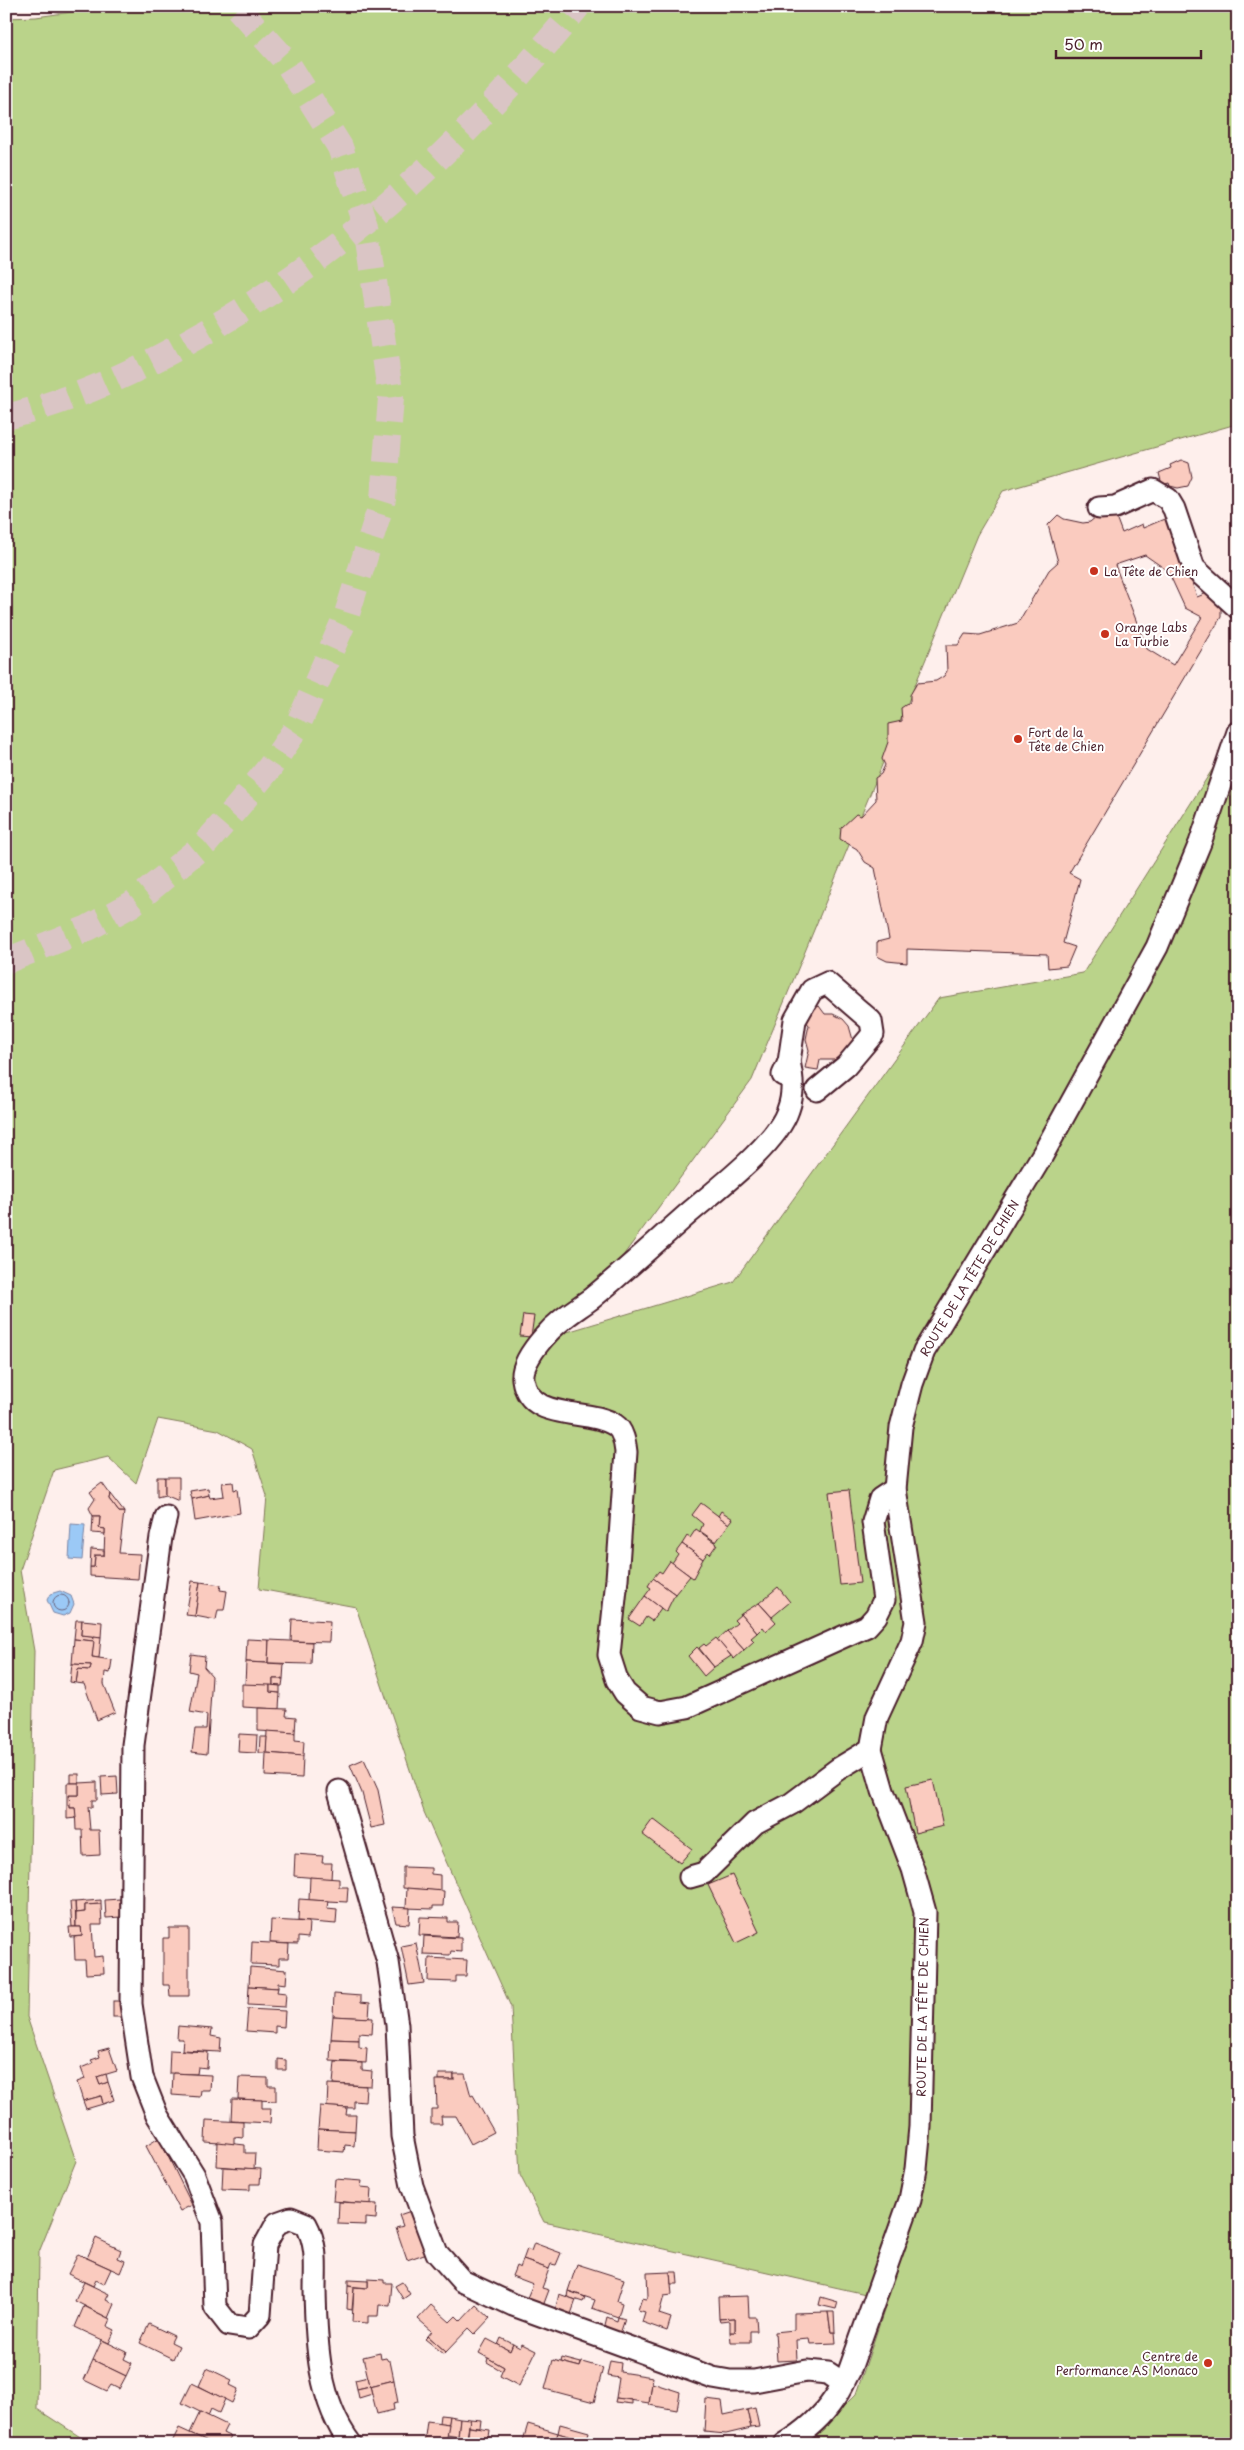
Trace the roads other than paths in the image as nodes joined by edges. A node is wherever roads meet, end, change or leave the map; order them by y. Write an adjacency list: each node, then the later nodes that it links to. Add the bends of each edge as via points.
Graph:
1 (1099, 508): 2 (street, via 1114,507 1153,490 1168,499 1194,568)
2 (1237, 607)
3 (1238, 732): 5 (street, ROUTE DE LA TÊTE DE CHIEN, via 1200,843 1157,947 1043,1154 924,1351 901,1427)
4 (817, 1090): 5 (street, via 846,1066 873,1034 871,1021 827,984 812,990 795,1020 788,1062 793,1080 788,1110 774,1134 637,1259 544,1336 528,1360 523,1377 526,1392 538,1403 556,1411 594,1417 616,1425 623,1437 626,1462 609,1655 624,1693 641,1707 660,1712 687,1707 867,1626 884,1600 873,1522 880,1499)
5 (895, 1489): 7 (street, ROUTE DE LA TÊTE DE CHIEN, via 916,1622 912,1641 877,1717)
6 (166, 1517): 11 (street, via 159,1546 133,1745 131,2004 142,2077 156,2115 194,2175 212,2222 215,2307 228,2325 248,2328 260,2315 264,2245 277,2223 291,2218 306,2224 314,2239 315,2325 322,2378 337,2426)
7 (871, 1749): 9 (street, via 791,1804 754,1823 704,1873); 10 (street, ROUTE DE LA TÊTE DE CHIEN, via 883,1791 913,1869 924,1912 920,2127 910,2200 852,2364)
8 (339, 1791): 10 (street, via 388,1962 397,2026 402,2136 412,2186 437,2253 462,2281 512,2305 713,2378 754,2381 807,2371 828,2373)
9 (690, 1877)
10 (842, 2383): 12 (street, ROUTE DE LA TÊTE DE CHIEN, via 826,2410)
11 (350, 2444)
12 (785, 2444)

